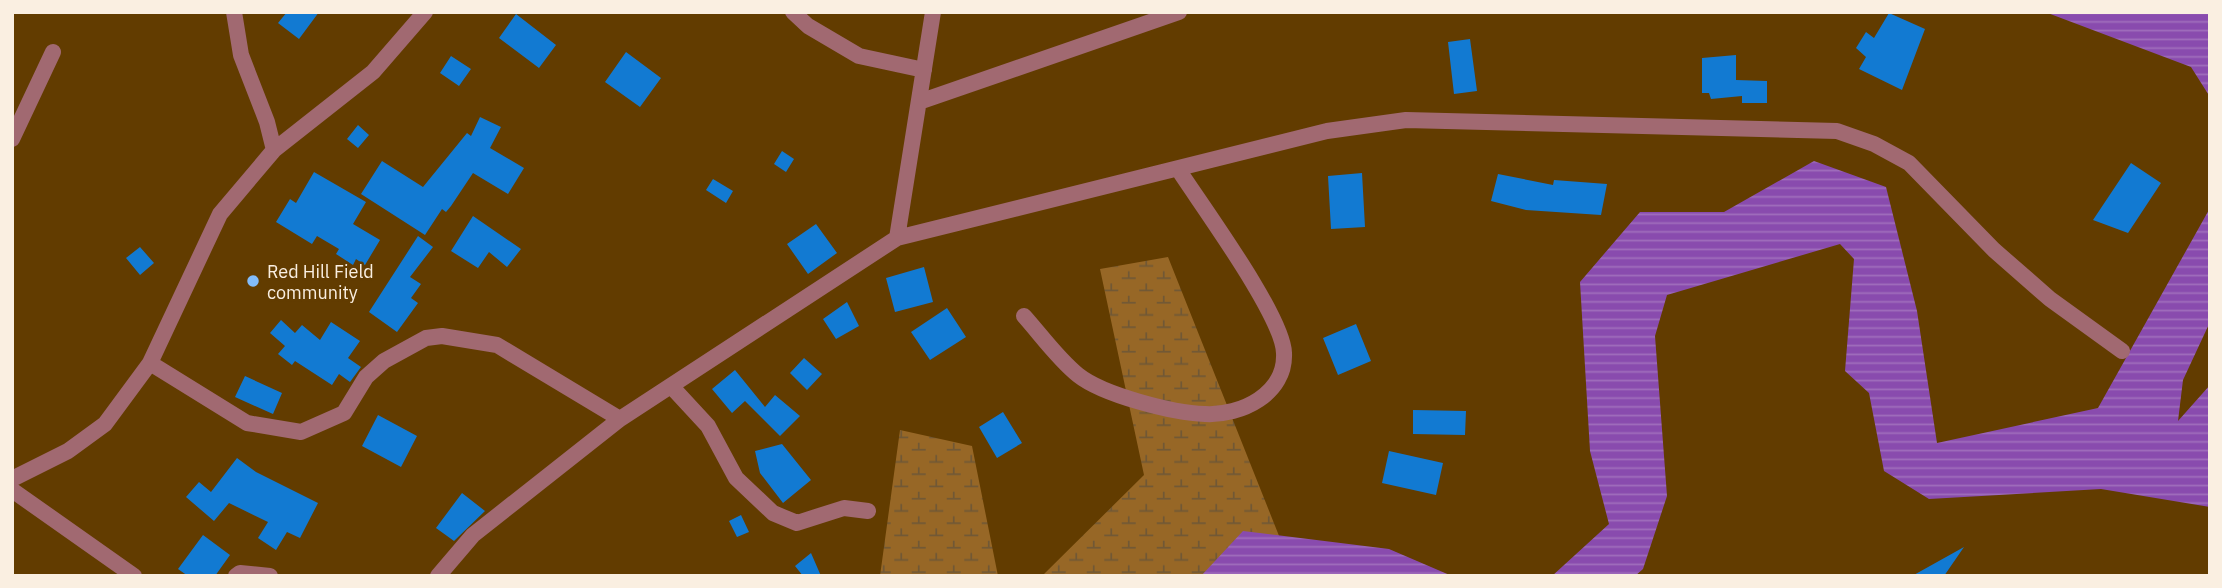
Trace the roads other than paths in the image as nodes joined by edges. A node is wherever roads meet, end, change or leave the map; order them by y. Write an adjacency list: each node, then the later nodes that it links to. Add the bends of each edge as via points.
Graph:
1 (234, 12): 10 (street, via 241,55)
2 (425, 12): 10 (street, via 373,72)
3 (793, 12): 7 (street, via 859,56)
4 (933, 12): 7 (street)
5 (1179, 12): 8 (street)
6 (53, 52): 9 (street)
7 (924, 70): 8 (street)
8 (919, 102): 12 (street)
9 (12, 139)
10 (274, 150): 15 (street, via 220,214)
11 (1178, 169): 12 (street); 13 (street, via 1267,306 1285,352 1282,374 1270,392 1250,405 1207,414 1099,388 1078,375); 14 (street, via 1327,131 1406,120 1837,131 1909,163 1994,250)
12 (897, 238): 16 (street)
13 (1024, 316)
14 (2122, 351)
15 (149, 363): 17 (street, via 247,423 301,432 344,413 366,377 384,360 426,338 442,336 497,345); 18 (street, via 105,424 68,451)
16 (671, 386): 17 (street); 20 (street, via 708,426 736,478 773,513 797,523 844,509)
17 (620, 419): 24 (street, via 473,535)
18 (12, 479)
19 (12, 490): 21 (street)
20 (868, 512)
21 (134, 576)
22 (236, 576): 23 (street)
23 (270, 576)
24 (438, 576)

